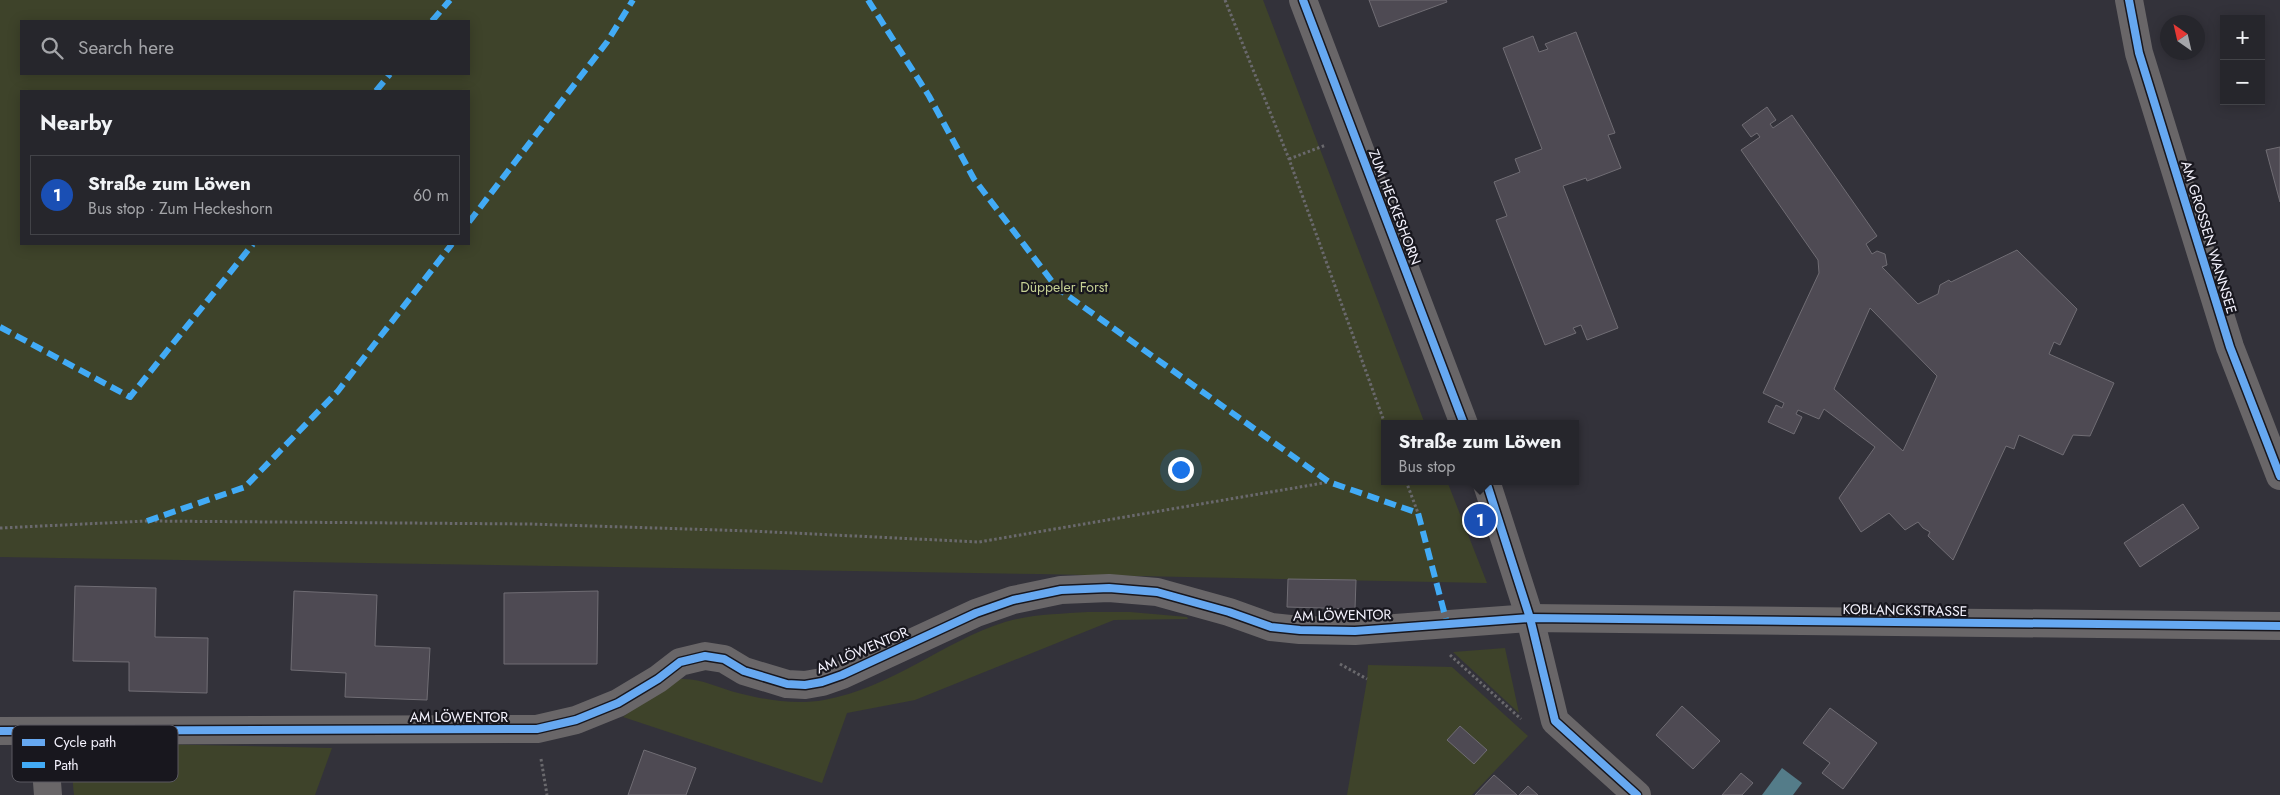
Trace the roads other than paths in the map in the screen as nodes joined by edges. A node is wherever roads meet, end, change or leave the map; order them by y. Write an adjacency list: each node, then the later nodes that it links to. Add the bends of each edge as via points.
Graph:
1 (1303, 0): 3 (street, ZUM HECKESHORN)
2 (2129, 0): 4 (street, AM GROSSEN WANNSEE, via 2138,53 2230,347)
3 (1462, 420)
4 (2280, 476)
5 (1487, 485): 6 (street)
6 (1530, 618): 7 (street, KOBLANCKSTRASSE); 8 (street, AM LÖWENTOR, via 1355,630 1300,630 1271,627 1157,592 1109,588 1061,590 1014,600 976,613 822,682 787,684 705,656 680,662 658,680 618,703 576,720 537,729); 11 (street, via 1555,721)
7 (2280, 626)
8 (178, 730)
9 (47, 782): 10 (street)
10 (48, 795)
11 (1637, 795)

